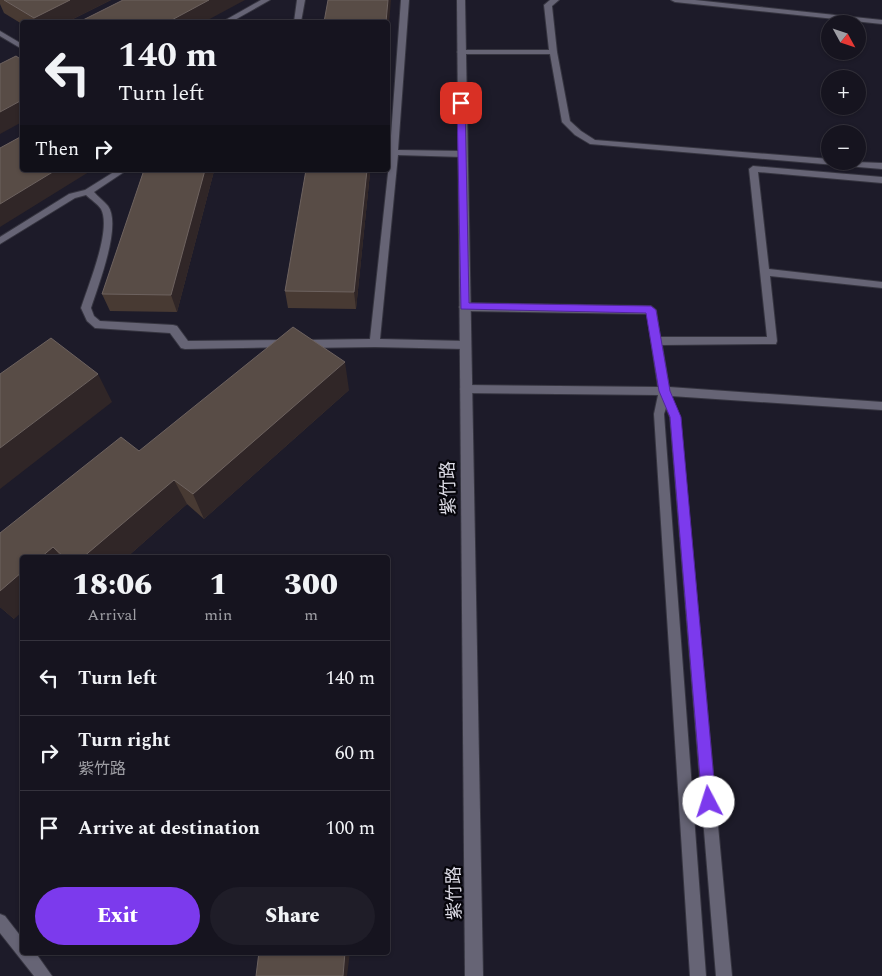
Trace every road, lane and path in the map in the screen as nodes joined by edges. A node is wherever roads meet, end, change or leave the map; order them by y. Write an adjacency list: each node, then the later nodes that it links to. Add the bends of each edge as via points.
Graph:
1 (266, 0): 7 (lane)
2 (301, 0): 10 (lane)
3 (405, 0): 16 (lane)
4 (461, 0): 14 (street, 紫竹路)
5 (555, 0): 15 (lane, via 548,5)
6 (675, 0): 11 (lane)
7 (249, 10): 8 (lane); 9 (lane)
8 (230, 20)
9 (246, 20)
10 (297, 20)
11 (882, 22)
12 (0, 33): 13 (lane)
13 (20, 46)
14 (461, 52): 15 (lane); 17 (street, 紫竹路)
15 (553, 52): 18 (lane, via 566,122 593,142)
16 (390, 152): 17 (lane)
17 (462, 154): 26 (street, 紫竹路)
18 (882, 166)
19 (121, 172): 22 (lane)
20 (388, 172): 28 (lane)
21 (882, 180): 24 (lane, via 753,170)
22 (88, 192): 23 (lane, via 72,196); 28 (lane, via 105,208 108,227 105,249 86,308 98,325 173,329 185,344)
23 (0, 241)
24 (764, 272): 25 (lane); 27 (lane, via 772,341)
25 (882, 285)
26 (464, 307): 27 (lane, via 651,310); 29 (street, 紫竹路)
27 (656, 341): 31 (lane)
28 (375, 343): 29 (lane)
29 (464, 345): 30 (street, 紫竹路)
30 (465, 390): 31 (lane); 37 (street, 紫竹路)
31 (664, 391): 32 (lane); 38 (lane, via 659,414); 39 (lane, via 676,417)
32 (882, 406)
33 (0, 921): 34 (lane)
34 (20, 946)
35 (27, 955): 36 (lane)
36 (44, 976)
37 (474, 976)
38 (698, 976)
39 (724, 976)

